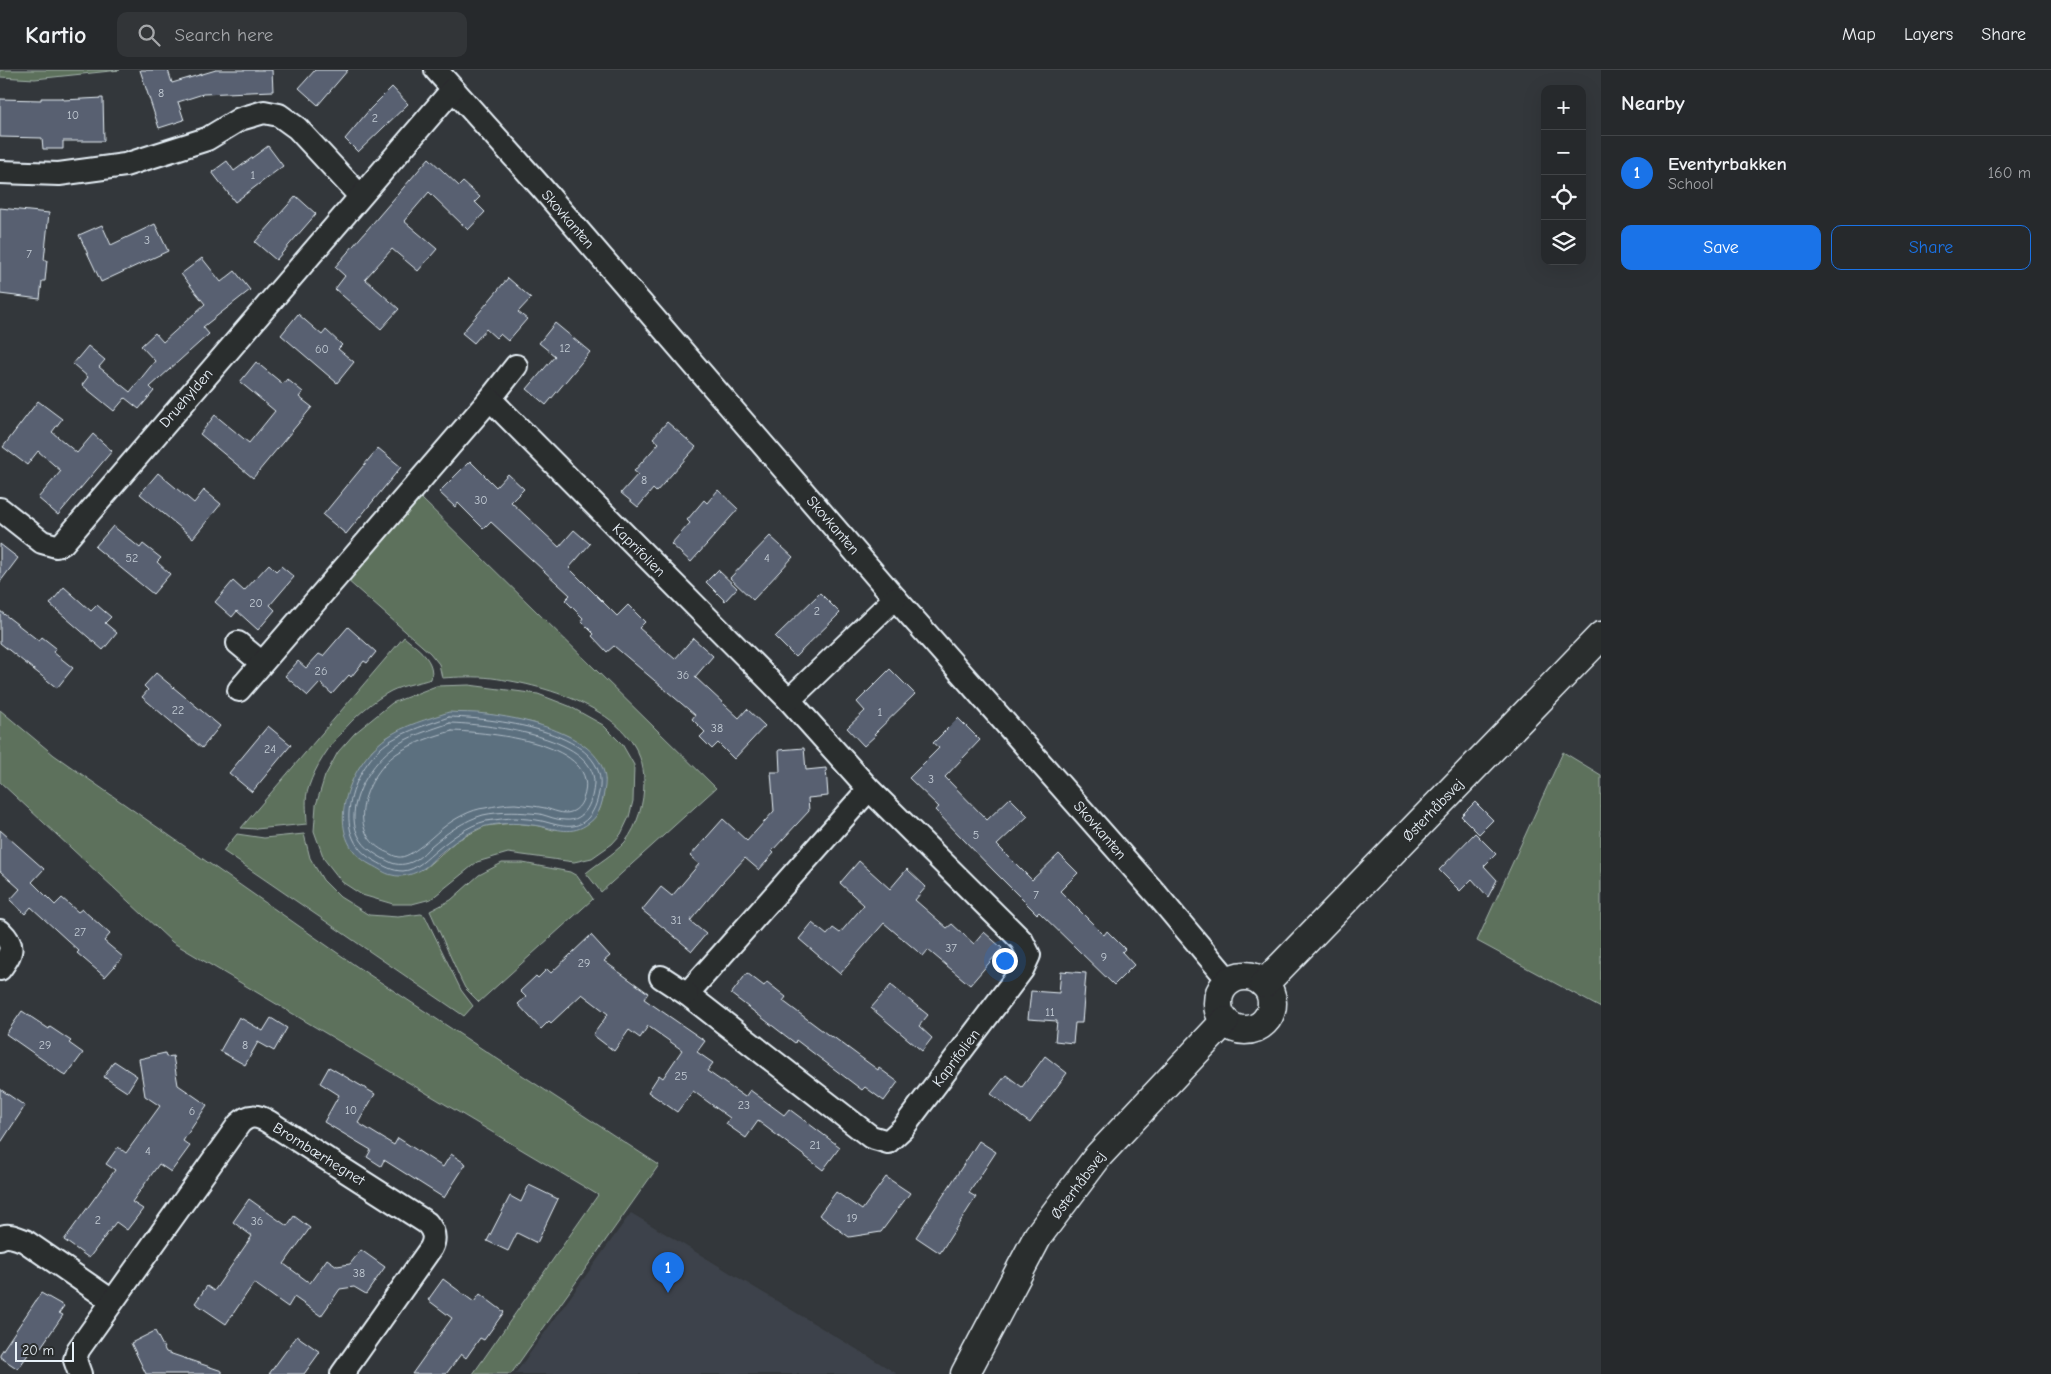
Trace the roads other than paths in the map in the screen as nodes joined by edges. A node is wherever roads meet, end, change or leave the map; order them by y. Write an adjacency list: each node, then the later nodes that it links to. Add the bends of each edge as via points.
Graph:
1 (436, 70): 2 (street, Skovkanten)
2 (453, 89): 4 (street, Druehylden); 8 (street, Skovkanten)
3 (0, 172): 4 (street, via 59,174 125,165 208,139 240,119 264,112 279,115 297,128)
4 (360, 196): 7 (street, Druehylden, via 63,543 56,546 42,542)
5 (516, 366): 6 (street)
6 (490, 399): 11 (street); 13 (street, Kaprifolien)
7 (0, 509)
8 (895, 598): 13 (street); 18 (street, Skovkanten)
9 (1601, 636): 19 (street, Østerhåbsvej)
10 (238, 643): 11 (street)
11 (262, 664): 12 (street)
12 (239, 690)
13 (789, 700): 14 (street, Kaprifolien)
14 (869, 789): 20 (street); 20 (street, Kaprifolien, via 1022,942 1029,955 1022,970 902,1128 888,1142 871,1137)
15 (0, 931): 16 (street, via 12,947)
16 (0, 969)
17 (661, 976): 20 (street, Kaprifolien)
18 (1229, 981): 19 (street, via 1247,976); 21 (street, via 1218,1000)
19 (1264, 984): 21 (street, via 1269,989 1272,1003 1264,1022 1244,1030)
20 (687, 994)
21 (1225, 1021): 26 (street, Østerhåbsvej, via 1099,1155 1038,1236)
22 (0, 1238): 23 (street, via 14,1236)
23 (112, 1301): 24 (street, Brombærhegnet, via 75,1355); 25 (street, Brombærhegnet, via 238,1124 244,1118 261,1117 427,1223 434,1234 431,1248)
24 (80, 1374)
25 (342, 1374)
26 (965, 1374)

